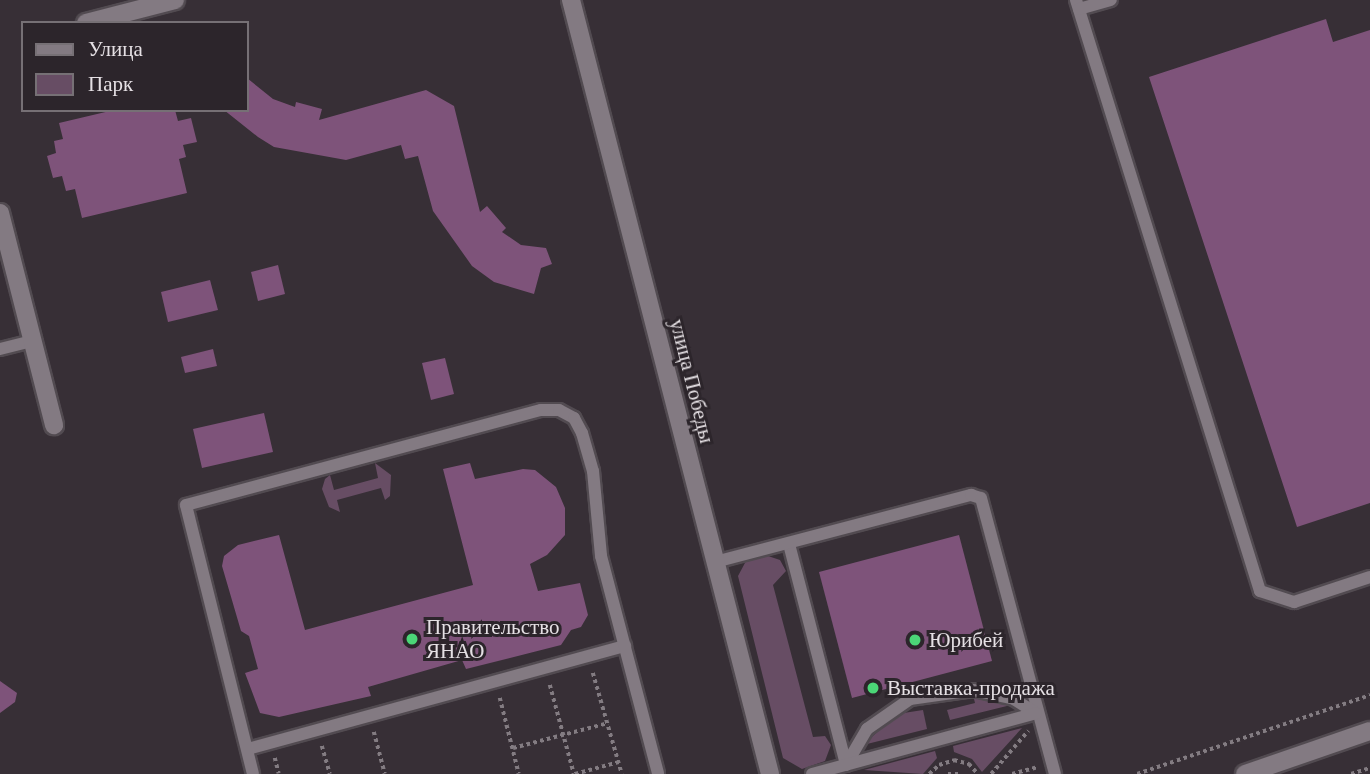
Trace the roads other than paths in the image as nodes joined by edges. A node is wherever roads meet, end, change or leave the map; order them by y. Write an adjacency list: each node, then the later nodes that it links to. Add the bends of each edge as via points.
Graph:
1 (175, 0): 5 (street)
2 (571, 0): 11 (street, улица Победы)
3 (1111, 0): 4 (lane)
4 (1078, 5): 12 (lane, via 1260,591 1294,601)
5 (94, 21)
6 (0, 213): 7 (street)
7 (33, 341): 8 (lane); 9 (street)
8 (0, 349)
9 (54, 425)
10 (789, 544): 11 (lane); 14 (lane, via 971,495 981,498 1026,654); 17 (lane)
11 (715, 562): 20 (street, улица Победы)
12 (1370, 577)
13 (625, 646): 16 (lane); 16 (lane, via 601,556 586,446 574,418 559,411 541,410 199,501 186,505); 19 (lane)
14 (1036, 713): 17 (lane); 17 (lane, via 1012,698 973,690 910,699 867,729); 22 (lane)
15 (1370, 732): 23 (street)
16 (247, 750): 18 (lane)
17 (846, 765): 21 (lane)
18 (253, 774)
19 (658, 774)
20 (770, 774)
21 (812, 774)
22 (1055, 774)
23 (1245, 774)

